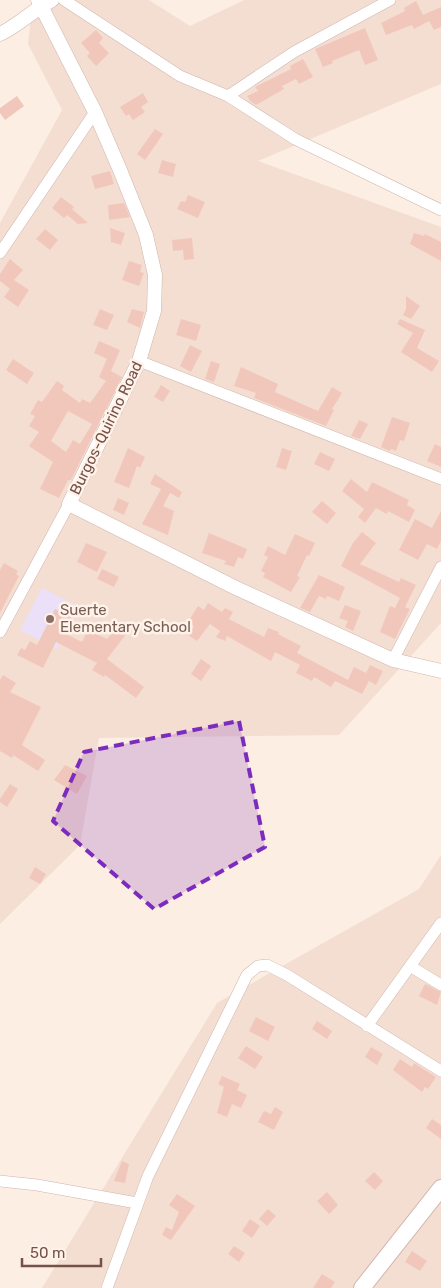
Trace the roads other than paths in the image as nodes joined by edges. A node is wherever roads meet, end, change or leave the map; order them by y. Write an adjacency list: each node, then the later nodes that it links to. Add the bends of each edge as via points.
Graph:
1 (64, 0): 5 (street, via 180,76)
2 (390, 0): 5 (street, via 294,52)
3 (44, 2): 4 (street, via 16,26); 6 (street, Burgos-Quirino Road)
4 (0, 34)
5 (228, 96): 7 (street, via 295,139)
6 (95, 112): 8 (street); 9 (street, Burgos-Quirino Road, via 146,235 155,275 154,311)
7 (441, 210)
8 (0, 253)
9 (139, 361): 10 (street); 11 (street, Burgos-Quirino Road)
10 (441, 479)
11 (69, 504): 13 (street); 14 (street, Burgos-Quirino Road, via 236,588)
12 (441, 567): 14 (street)
13 (0, 632)
14 (393, 660): 15 (street, Burgos-Quirino Road)
15 (441, 671)
16 (441, 923): 17 (street)
17 (410, 966): 18 (street); 19 (street)
18 (441, 985)
19 (367, 1026): 20 (street); 23 (street, via 287,975 267,965 258,966 247,975 230,1006)
20 (441, 1071)
21 (0, 1181): 23 (street)
22 (441, 1188): 25 (main road)
23 (137, 1203): 24 (street)
24 (107, 1288)
25 (362, 1288)

